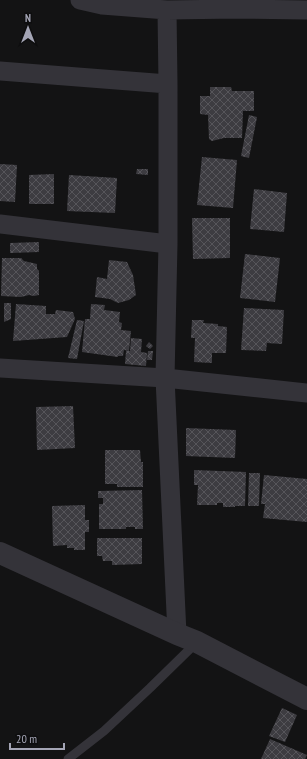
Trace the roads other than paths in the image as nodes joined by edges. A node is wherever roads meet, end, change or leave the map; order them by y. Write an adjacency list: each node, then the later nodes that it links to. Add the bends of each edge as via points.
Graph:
1 (80, 0): 2 (street)
2 (102, 2): 4 (street)
3 (238, 5): 4 (street); 5 (street)
4 (167, 10): 7 (street)
5 (307, 10)
6 (0, 71): 7 (street)
7 (168, 84): 9 (street)
8 (0, 224): 9 (street)
9 (168, 244): 11 (street)
10 (0, 368): 11 (street)
11 (165, 378): 12 (street); 14 (street)
12 (307, 393)
13 (0, 553): 14 (street)
14 (187, 638): 15 (street); 16 (lane, via 150,688 104,731)
15 (307, 699)
16 (68, 759)

